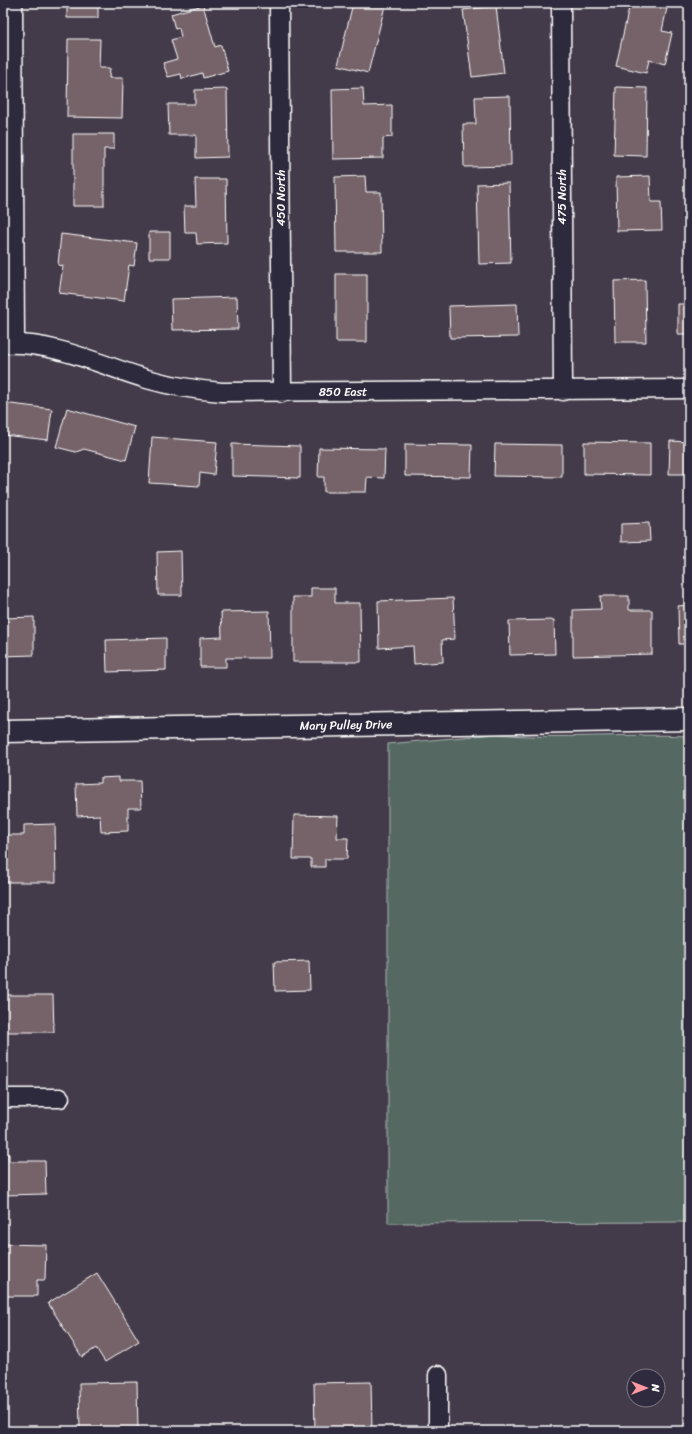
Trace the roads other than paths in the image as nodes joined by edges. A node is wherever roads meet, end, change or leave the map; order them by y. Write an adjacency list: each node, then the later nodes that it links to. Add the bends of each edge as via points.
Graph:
1 (13, 3): 4 (street)
2 (279, 3): 7 (street, 450 North)
3 (561, 3): 6 (street, 475 North)
4 (9, 344): 7 (street, 850 East, via 45,347 74,354 147,379 196,390)
5 (689, 389): 6 (street, 850 East)
6 (563, 391): 7 (street, 850 East)
7 (282, 393)
8 (689, 719): 9 (street, Mary Pulley Drive)
9 (3, 731)
10 (3, 1098): 11 (street)
11 (60, 1098)
12 (438, 1375): 13 (street)
13 (438, 1431)

